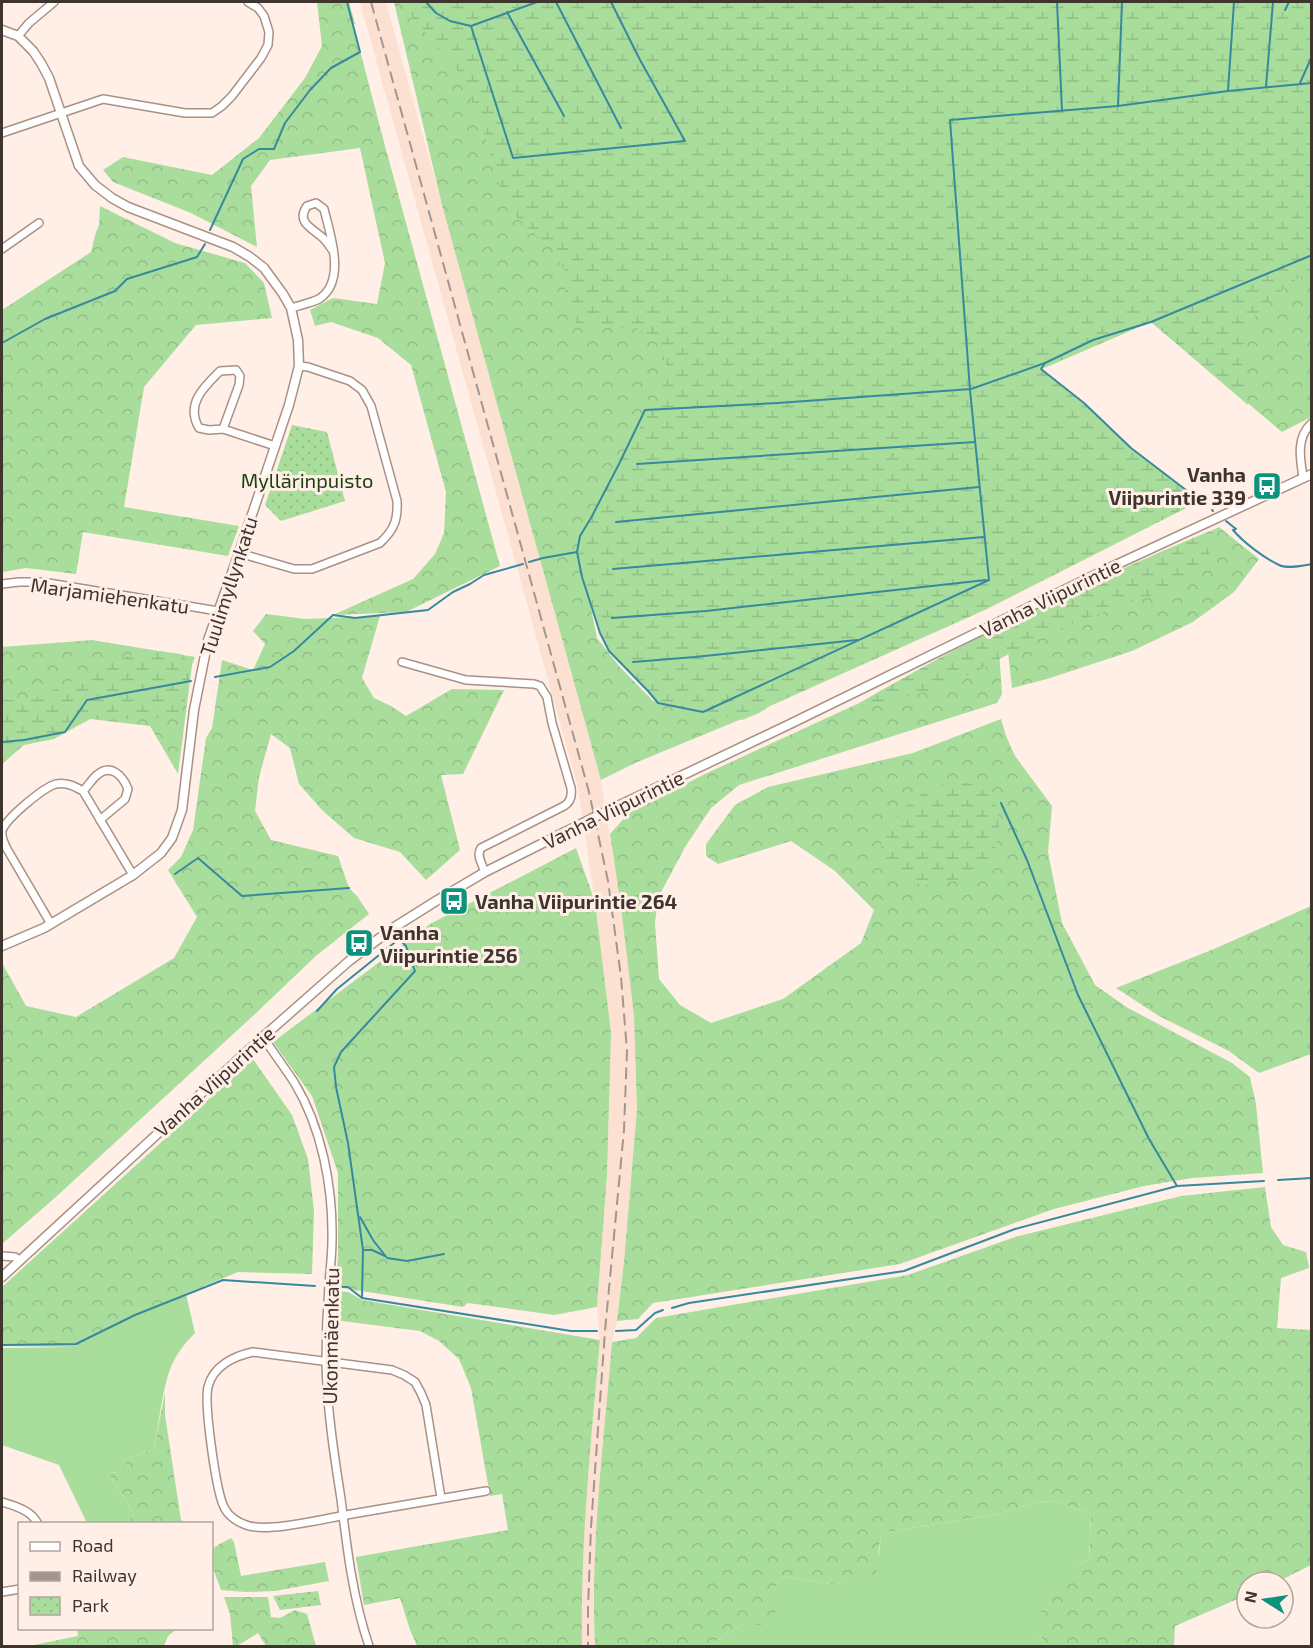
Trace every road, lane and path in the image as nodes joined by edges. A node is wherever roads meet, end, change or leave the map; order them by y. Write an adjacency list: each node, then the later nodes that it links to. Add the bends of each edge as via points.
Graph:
1 (54, 2): 4 (street)
2 (248, 2): 5 (street, via 264,16 268,45 232,96 212,113 185,113 103,99)
3 (2, 30): 4 (street, Tuulimyllynkatu)
4 (18, 36): 5 (street, Tuulimyllynkatu, via 41,63)
5 (61, 112): 6 (street); 10 (street, Tuulimyllynkatu, via 79,165 95,185 128,207 250,257 264,268)
6 (2, 133)
7 (39, 223): 8 (street)
8 (2, 249)
9 (333, 251): 9 (street, via 324,208 316,203 307,206 303,219 306,225); 10 (street, via 334,275 329,288 319,298)
10 (291, 308): 11 (street, Tuulimyllynkatu, via 298,340)
11 (298, 366): 14 (street, Tuulimyllynkatu); 16 (street, via 350,381 362,390 371,406 397,501 395,525 380,543 312,569 294,569)
12 (1311, 423): 15 (street, via 1300,442)
13 (223, 429): 13 (street, via 239,385 236,370 220,371 196,400 193,411 199,428); 14 (street)
14 (275, 446): 16 (street, Tuulimyllynkatu)
15 (1307, 475): 22 (street, Vanha Viipurintie)
16 (239, 553): 18 (street, Tuulimyllynkatu)
17 (2, 584): 18 (street, Marjamiehenkatu, via 42,582)
18 (218, 611): 23 (street, Tuulimyllynkatu, via 197,687 179,820 160,853)
19 (402, 662): 22 (street, via 466,680 534,684 540,686 546,697 571,788 570,800 481,848 478,853)
20 (83, 791): 21 (street); 21 (street, via 98,773 116,772 124,779 128,789 125,799); 24 (street, via 73,785 55,784 8,820 2,830 7,849)
21 (100, 820): 23 (street)
22 (485, 872): 26 (street, Vanha Viipurintie, via 393,928)
23 (133, 875): 24 (street, Tuulimyllynkatu)
24 (51, 924): 25 (street, Tuulimyllynkatu)
25 (2, 946)
26 (262, 1037): 28 (street, Vanha Viipurintie); 30 (street, Ukonmäenkatu, via 295,1083 321,1146 327,1174 333,1242)
27 (2, 1256): 28 (street)
28 (20, 1260): 29 (street, Vanha Viipurintie)
29 (2, 1277)
30 (326, 1362): 32 (street, via 392,1370 415,1382 426,1405); 34 (street, Ukonmäenkatu, via 329,1419); 34 (street, via 253,1352 238,1355 214,1375 208,1386 207,1409 219,1494 225,1509 235,1519 247,1526 264,1528)
31 (486, 1491): 32 (street)
32 (441, 1498): 34 (street)
33 (2, 1502): 35 (street, via 24,1510)
34 (343, 1516): 38 (street, Ukonmäenkatu, via 354,1588)
35 (37, 1522)
36 (18, 1589): 37 (street)
37 (2, 1592)
38 (369, 1647)

